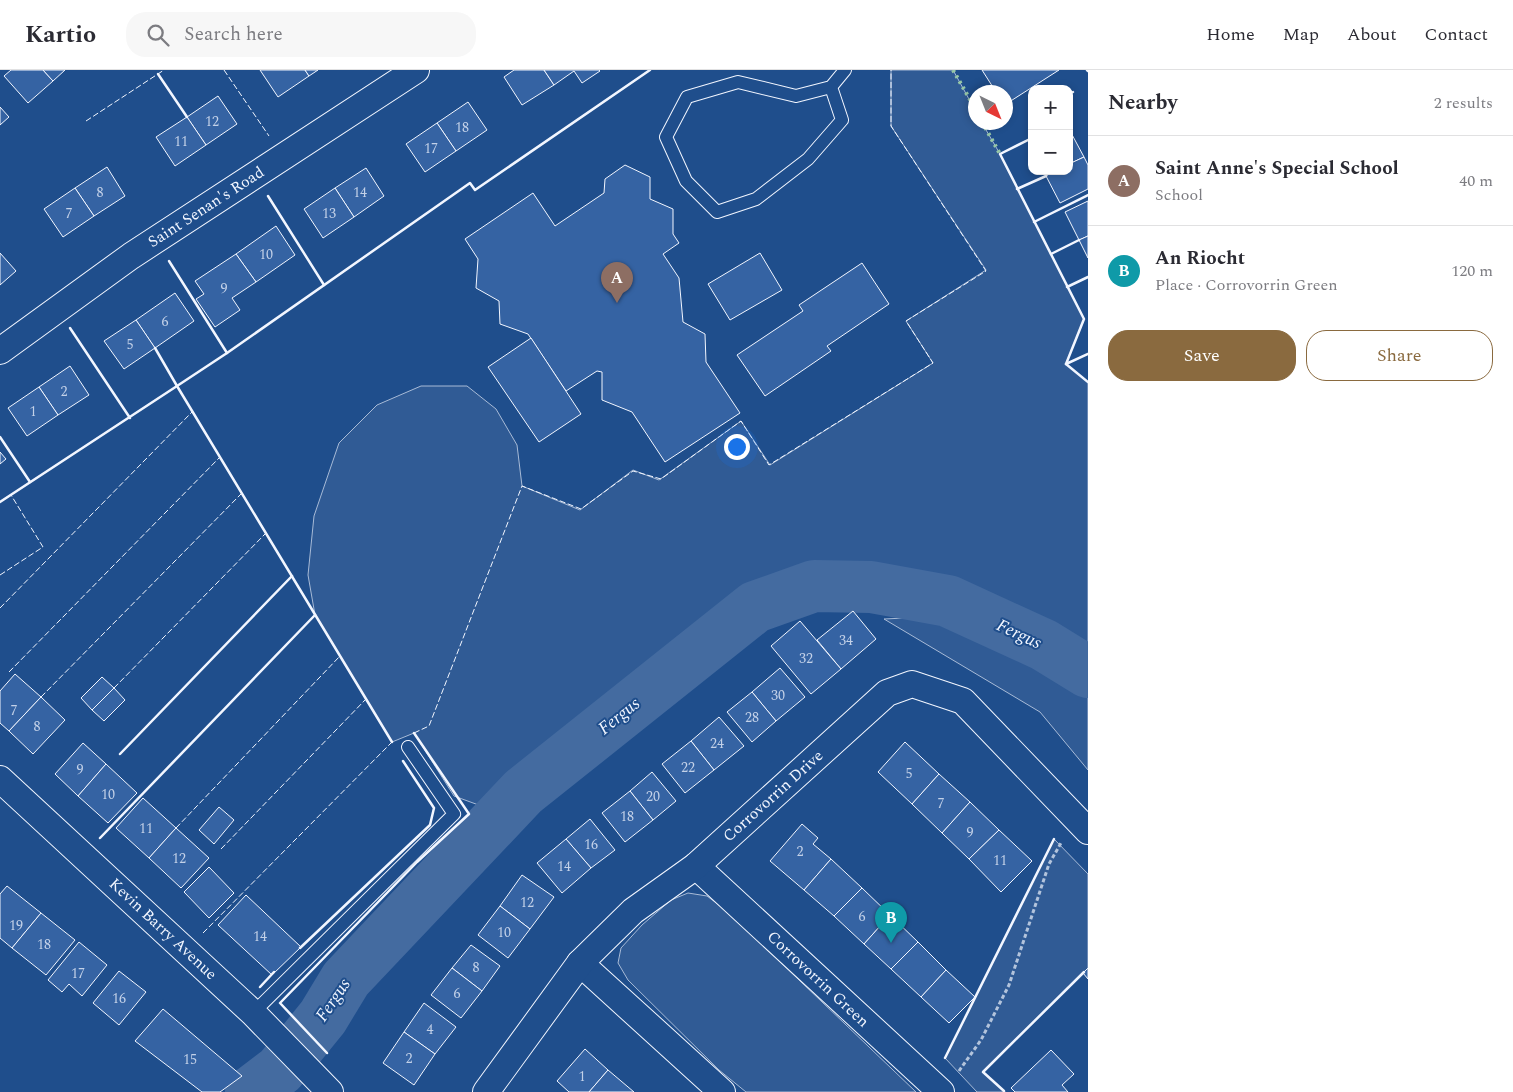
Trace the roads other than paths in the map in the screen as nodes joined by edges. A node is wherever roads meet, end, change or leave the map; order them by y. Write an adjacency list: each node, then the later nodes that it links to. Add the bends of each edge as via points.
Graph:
1 (416, 70): 4 (street, Saint Senan's Road, via 131,256)
2 (844, 70): 3 (lane)
3 (831, 87): 3 (lane, via 796,96 738,82 687,96 666,137 686,181 717,212 756,199 808,159 842,120)
4 (0, 351)
5 (408, 747): 10 (lane, via 454,814)
6 (0, 779): 10 (street, Kevin Barry Avenue)
7 (1082, 825): 8 (street, Corrovorrin Drive, via 963,701 912,684 886,693)
8 (696, 866): 9 (street, Corrovorrin Drive, via 633,911); 11 (street, Corrovorrin Green)
9 (580, 962): 13 (street, Corrovorrin Drive); 14 (street)
10 (254, 1013): 12 (street, Kevin Barry Avenue)
11 (948, 1085)
12 (326, 1088)
13 (486, 1092)
14 (722, 1092)

